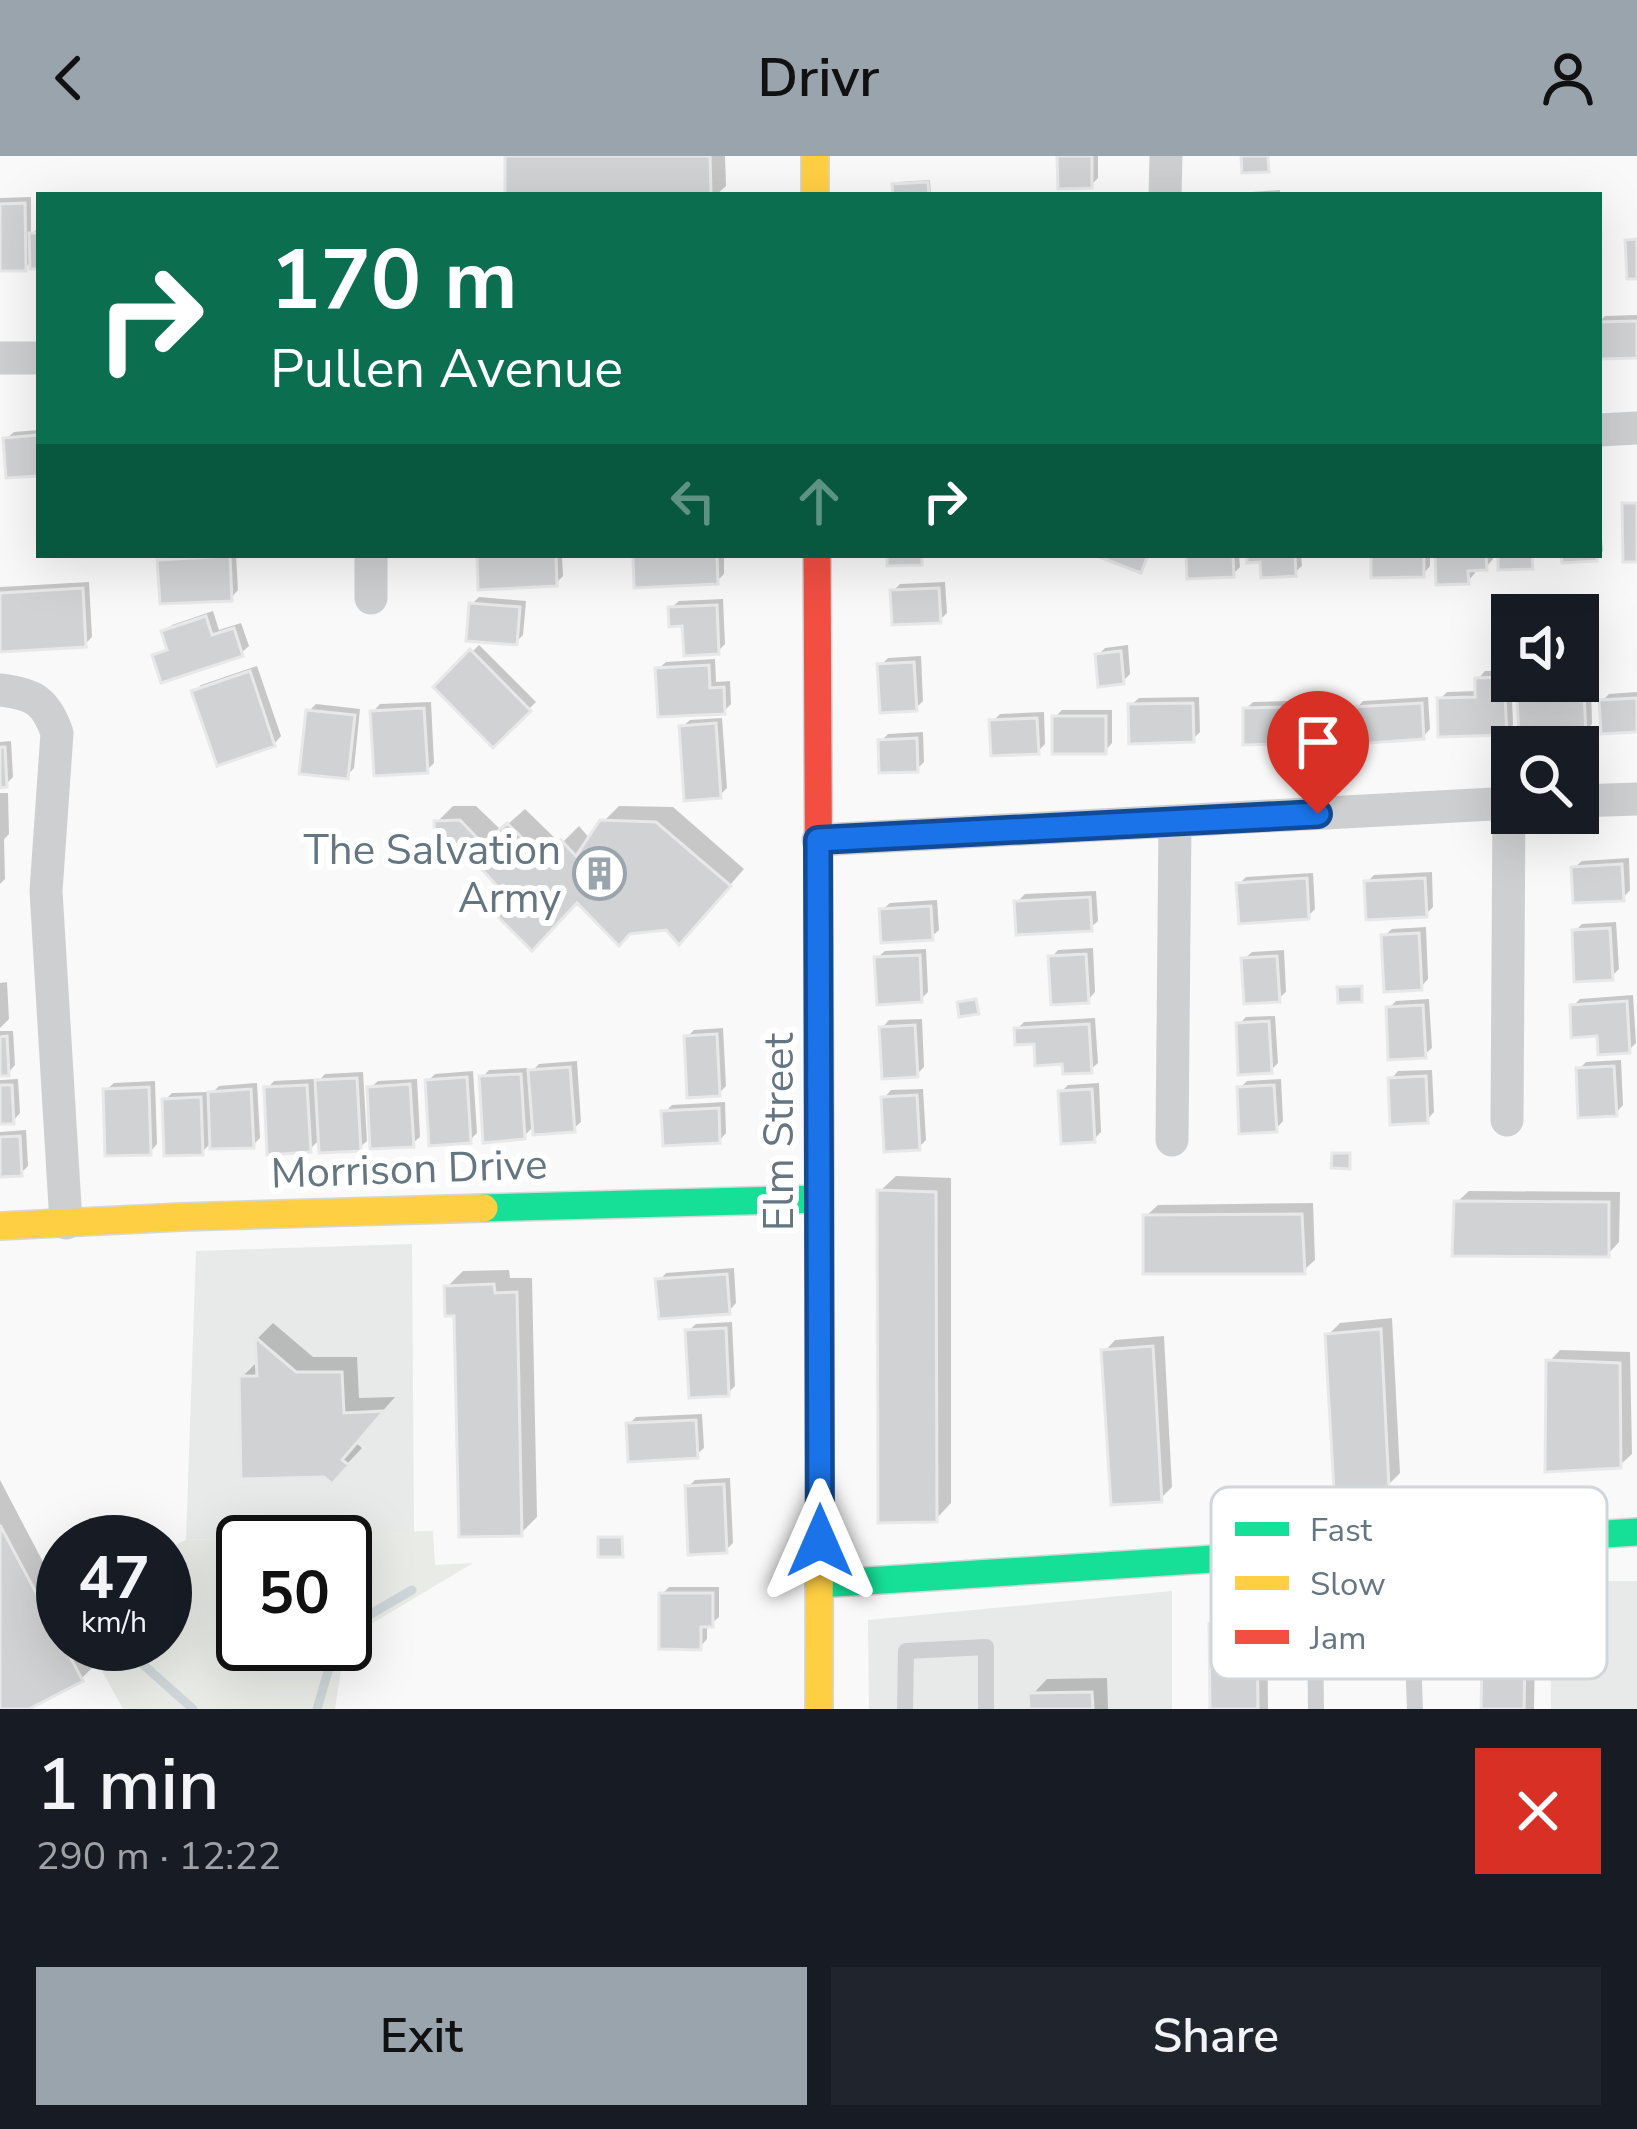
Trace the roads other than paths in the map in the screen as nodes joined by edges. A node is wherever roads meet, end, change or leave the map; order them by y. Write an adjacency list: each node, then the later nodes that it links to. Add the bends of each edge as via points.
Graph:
1 (815, 156): 3 (street)
2 (1166, 156): 4 (street)
3 (815, 192)
4 (1166, 192)
5 (0, 358): 6 (street)
6 (36, 358)
7 (1637, 428): 8 (street)
8 (1602, 430)
9 (371, 558): 11 (street)
10 (817, 558): 18 (street, Elm Street)
11 (371, 598)
12 (0, 690): 22 (street, via 49,711 57,733 46,891)
13 (1637, 799): 14 (street)
14 (1599, 800)
15 (1491, 804): 16 (street)
16 (1174, 822): 18 (street); 20 (street)
17 (1511, 834): 19 (street)
18 (818, 840): 21 (street, Elm Street)
19 (1507, 1120)
20 (1172, 1140)
21 (820, 1199): 22 (street, Morrison Drive); 27 (street, Elm Street)
22 (65, 1223): 23 (street, Morrison Drive)
23 (0, 1226)
24 (1637, 1532): 25 (street)
25 (1607, 1534)
26 (1211, 1560): 27 (street)
27 (819, 1584): 30 (street, Elm Street)
28 (1316, 1679): 33 (lane)
29 (1414, 1679): 34 (lane)
30 (819, 1709)
31 (905, 1709): 32 (lane, via 906,1651 986,1646)
32 (986, 1709)
33 (1316, 1709)
34 (1415, 1709)

